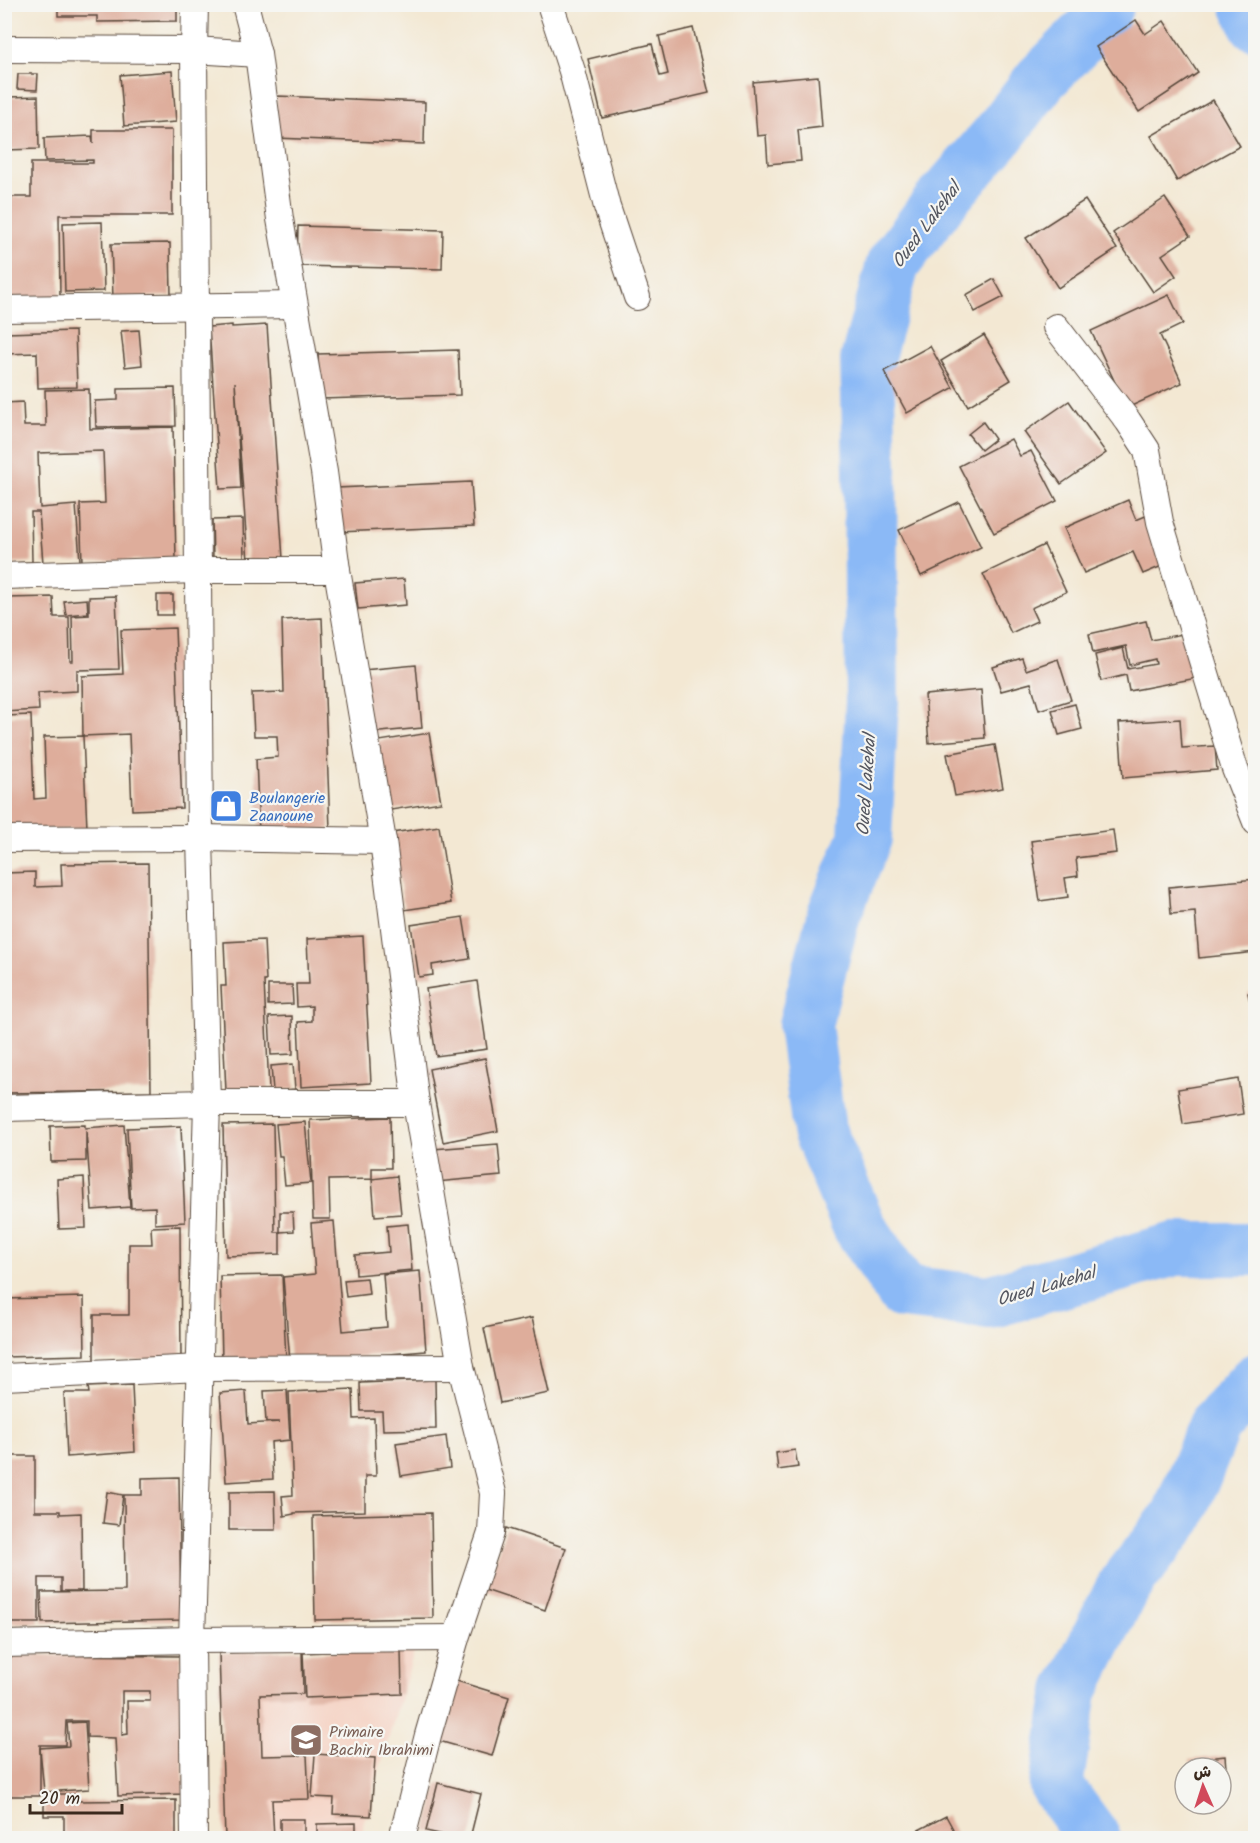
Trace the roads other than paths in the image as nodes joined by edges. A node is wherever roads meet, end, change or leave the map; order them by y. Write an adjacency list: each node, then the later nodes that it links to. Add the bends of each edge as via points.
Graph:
1 (195, 4): 5 (street)
2 (245, 4): 6 (street)
3 (550, 4): 7 (street)
4 (4, 49): 5 (street)
5 (194, 50): 6 (street); 9 (street)
6 (258, 54): 8 (street)
7 (636, 297)
8 (294, 305): 9 (street); 13 (street, via 324,471)
9 (196, 306): 10 (street); 12 (street)
10 (4, 309)
11 (1056, 327): 15 (street, via 1147,450 1160,522 1235,769)
12 (198, 570): 13 (street); 14 (street); 16 (street)
13 (337, 570): 18 (street)
14 (4, 576)
15 (1256, 822)
16 (201, 838): 17 (street); 18 (street); 19 (street)
17 (4, 839)
18 (382, 841): 20 (street)
19 (207, 1103): 20 (street); 21 (street); 23 (street)
20 (416, 1103): 22 (street)
21 (4, 1108)
22 (461, 1367): 23 (street); 25 (street, via 494,1493 491,1533)
23 (201, 1368): 24 (street); 26 (street)
24 (4, 1377)
25 (456, 1638): 26 (street); 29 (street)
26 (192, 1640): 27 (street); 28 (street)
27 (4, 1644)
28 (194, 1839)
29 (402, 1839)

